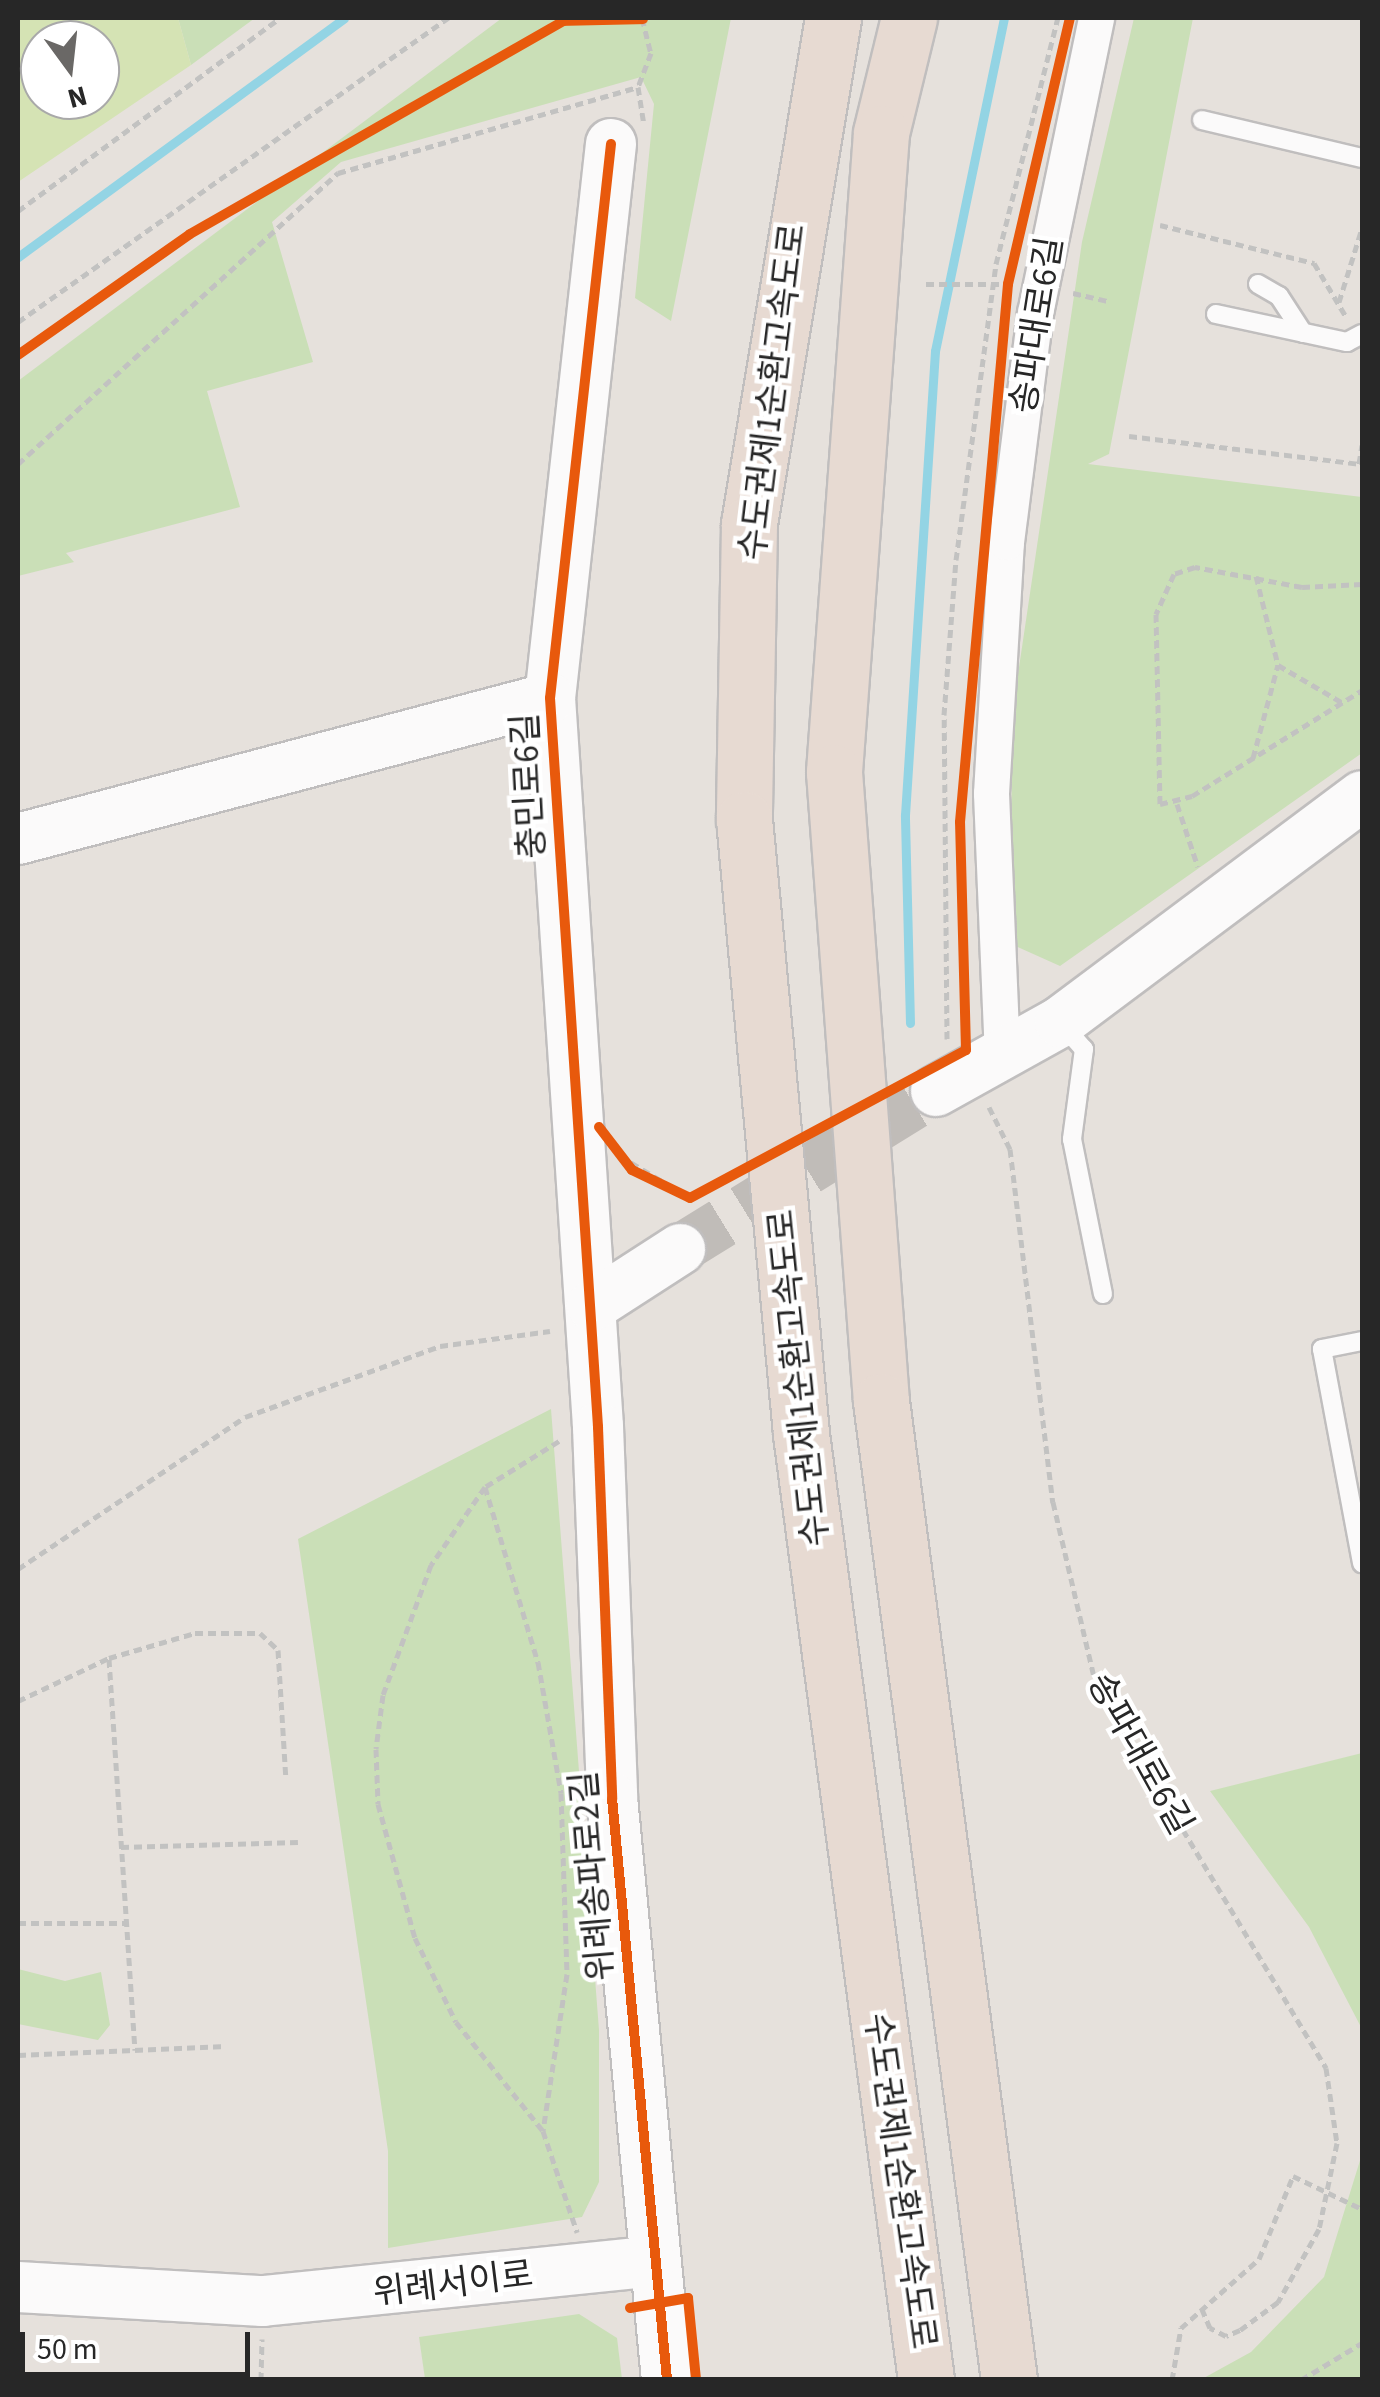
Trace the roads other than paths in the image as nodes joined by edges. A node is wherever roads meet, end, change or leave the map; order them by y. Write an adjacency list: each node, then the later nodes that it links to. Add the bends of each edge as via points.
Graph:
1 (833, 18): 24 (highway, 수도권제1순환고속도로, via 749,524 744,819 801,1434)
2 (909, 18): 25 (highway, via 881,133 834,772 881,1401)
3 (1096, 18): 15 (street, 송파대로6길, via 1024,285)
4 (1202, 120): 6 (lane)
5 (610, 144): 11 (street, 충민로6길)
6 (1362, 158)
7 (1258, 284): 9 (lane, via 1279,296)
8 (1216, 314): 9 (lane)
9 (1303, 332): 10 (lane, via 1347,342)
10 (1362, 334)
11 (550, 698): 13 (street); 18 (street, 충민로6길)
12 (1362, 796): 14 (street)
13 (18, 840)
14 (1060, 1022): 15 (street); 17 (lane, via 1084,1050 1072,1140)
15 (966, 1075)
16 (680, 1249): 18 (street)
17 (1103, 1294)
18 (592, 1306): 21 (street, 위례송파로2길, via 612,1798)
19 (1362, 1341): 20 (lane, via 1322,1350)
20 (1362, 1563)
21 (650, 2262): 22 (street, 위례서이로, via 218,2303); 23 (street, 위례송파로2길)
22 (18, 2287)
23 (667, 2380)
24 (926, 2380)
25 (1009, 2380)

